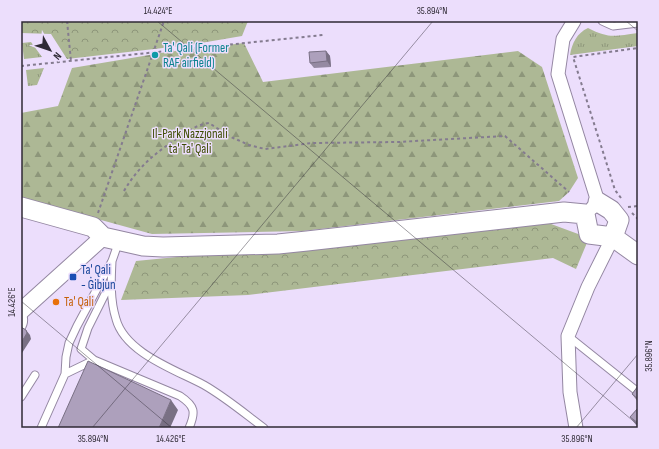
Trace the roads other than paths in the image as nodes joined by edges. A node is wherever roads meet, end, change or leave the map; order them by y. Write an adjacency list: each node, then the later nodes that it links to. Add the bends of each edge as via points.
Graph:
1 (574, 21): 5 (street, via 564,39 558,74)
2 (602, 21): 3 (lane, via 613,26)
3 (638, 23)
4 (21, 207): 6 (main road)
5 (591, 208): 6 (main road, via 278,244 163,248 143,246); 7 (main road, via 589,234); 7 (main road, via 611,210 619,220)
6 (105, 235): 9 (lane); 11 (street)
7 (613, 237): 8 (main road); 13 (street, via 588,287)
8 (638, 255)
9 (112, 261): 10 (lane); 15 (lane, via 69,343)
10 (111, 282): 14 (lane, via 81,348); 21 (lane, via 116,320 123,334 135,347 216,392)
11 (21, 311): 12 (lane, via 24,321)
12 (21, 328)
13 (568, 336): 17 (lane); 22 (street, via 570,392)
14 (94, 360): 15 (lane); 20 (lane, via 189,402 193,411)
15 (65, 374): 19 (lane)
16 (35, 375): 18 (lane)
17 (638, 392)
18 (21, 397)
19 (41, 428)
20 (189, 428)
21 (262, 428)
22 (576, 428)

